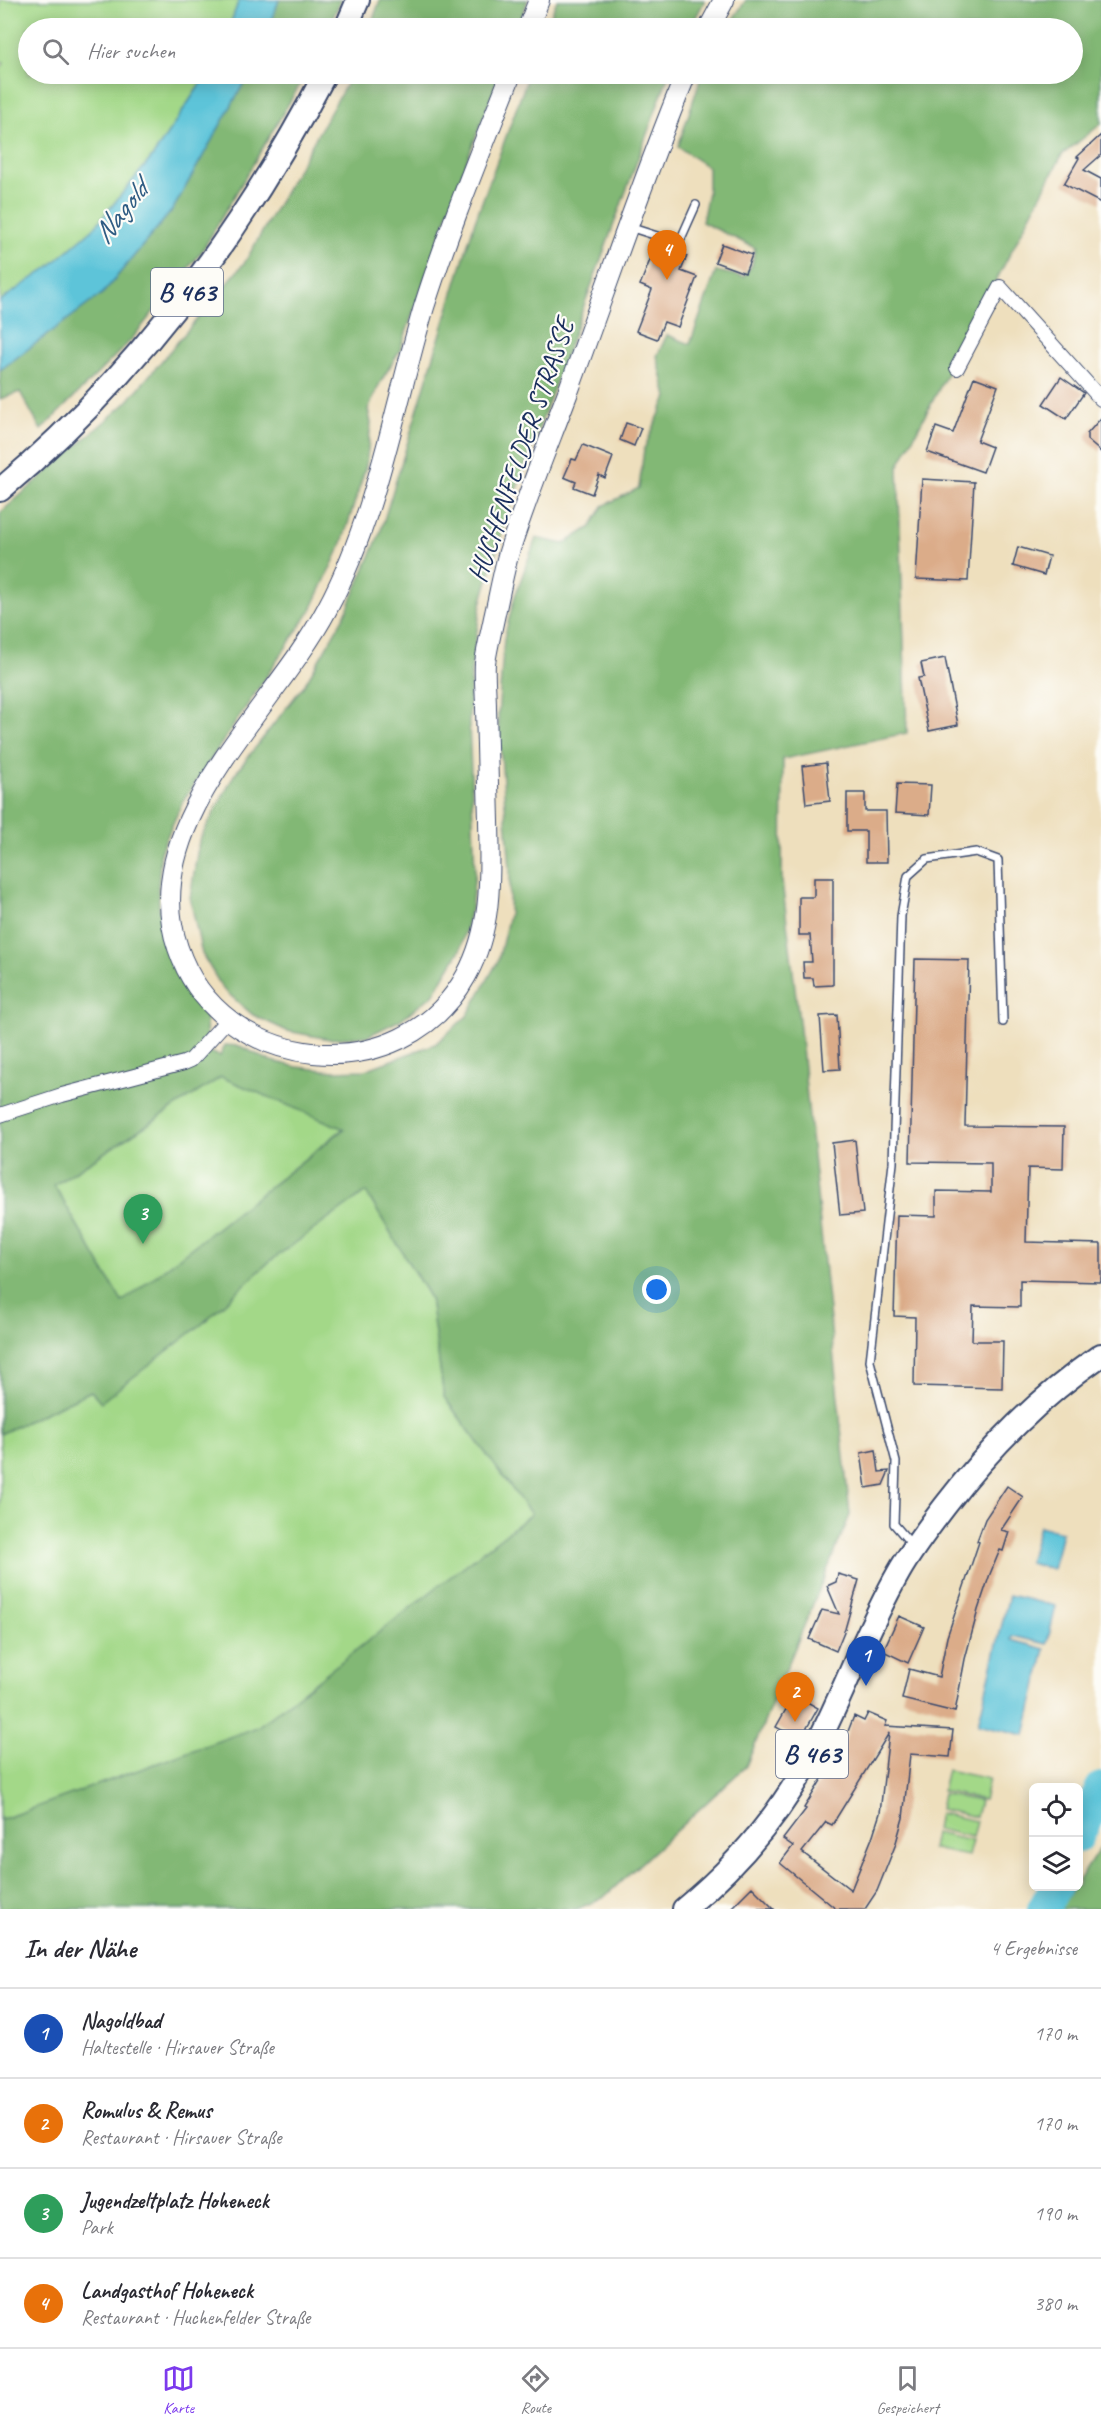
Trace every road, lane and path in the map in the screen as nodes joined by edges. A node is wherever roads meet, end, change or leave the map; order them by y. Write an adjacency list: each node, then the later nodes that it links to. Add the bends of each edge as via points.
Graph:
1 (358, 0): 4 (main road)
2 (539, 0): 5 (main road)
3 (724, 0): 6 (main road)
4 (350, 18)
5 (532, 18)
6 (714, 18)
7 (320, 84): 14 (main road, B 463, via 263,183 181,301 96,401)
8 (507, 84): 15 (main road, HUCHENFELDER STRASSE, via 426,303 353,554 297,659 218,768 178,840 169,882 177,947 200,990)
9 (682, 84): 11 (main road, HUCHENFELDER STRASSE)
10 (696, 205): 11 (lane, via 679,243)
11 (629, 227): 15 (main road, HUCHENFELDER STRASSE, via 508,555 498,601 485,664 490,884 486,928 467,975 434,1017 389,1043 353,1053 314,1054 287,1049 246,1032)
12 (957, 369): 13 (street, via 1000,287)
13 (1101, 399)
14 (0, 490)
15 (228, 1019): 17 (street, via 184,1063)
16 (1003, 1022): 19 (lane, via 998,860 976,852 927,859 908,876 901,916 893,1163 870,1361 896,1462 894,1524)
17 (0, 1115)
18 (1101, 1355): 19 (main road, B 463, via 1013,1426)
19 (914, 1548): 20 (main road, B 463, via 877,1614 823,1732 792,1788 738,1857)
20 (689, 1908)

